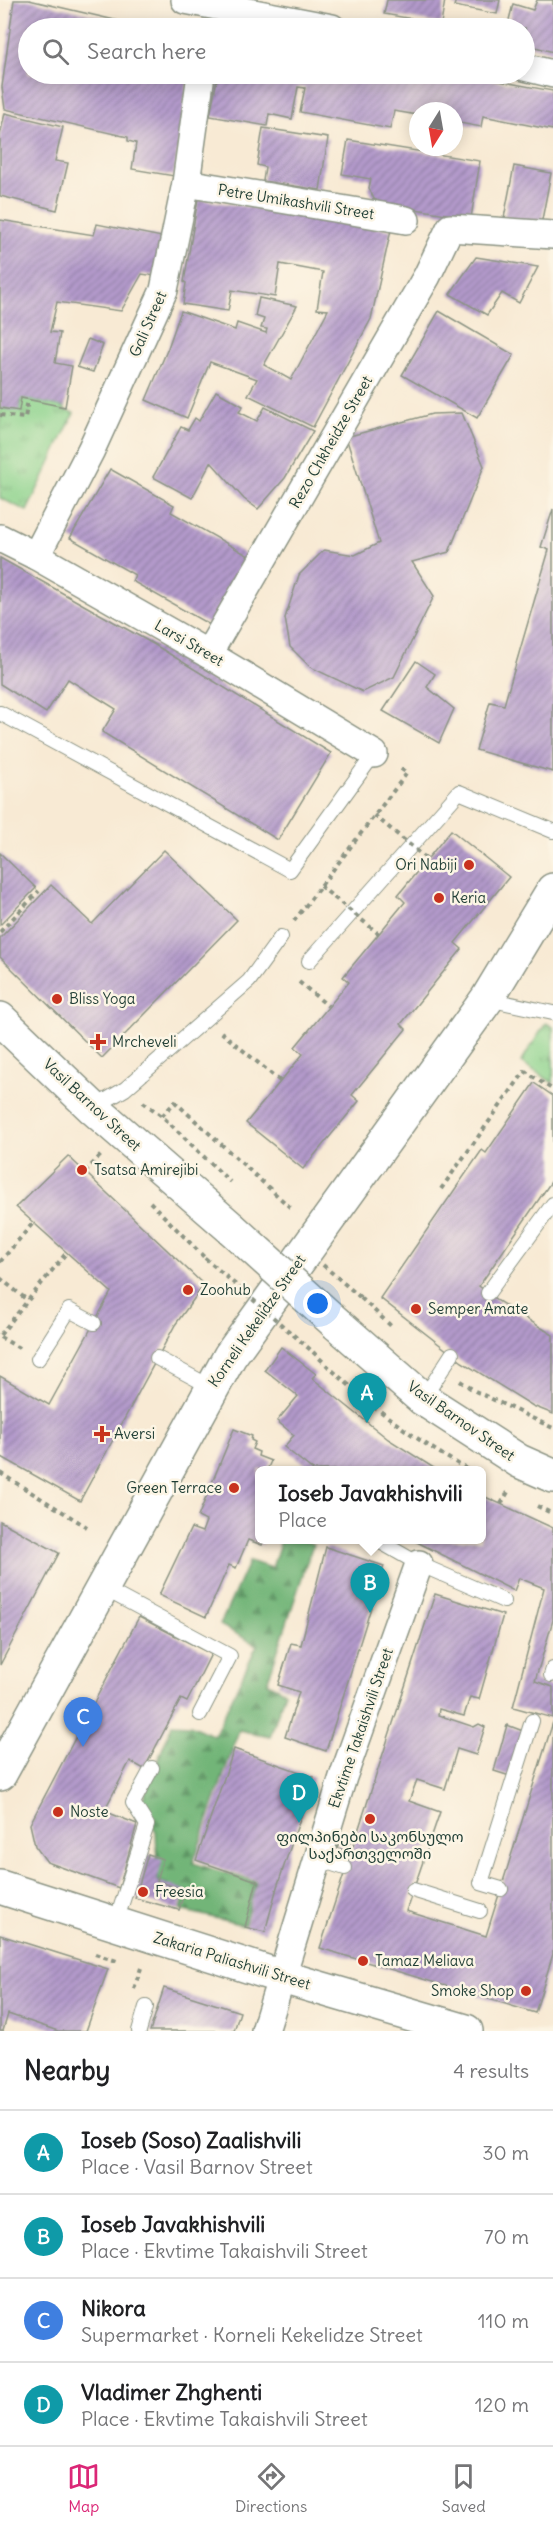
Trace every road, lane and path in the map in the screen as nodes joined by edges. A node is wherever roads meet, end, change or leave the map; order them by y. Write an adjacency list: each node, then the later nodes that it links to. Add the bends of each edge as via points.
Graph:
1 (202, 8): 2 (street)
2 (267, 18)
3 (535, 70): 4 (street)
4 (553, 74)
5 (200, 84): 6 (street, Gali Street)
6 (186, 183): 7 (street, Petre Umikashvili Street); 12 (street, Gali Street, via 164,290 91,450)
7 (406, 220)
8 (553, 236): 13 (street, Rezo Chkheidze Street, via 450,228 427,276)
9 (20, 405): 10 (path, via 27,406 25,418)
10 (0, 414)
11 (0, 538): 12 (street, Larsi Street)
12 (36, 556): 13 (street, Larsi Street)
13 (208, 654): 15 (street, Larsi Street)
14 (0, 713): 15 (lane, via 290,870)
15 (374, 754)
16 (407, 773): 17 (path)
17 (374, 815): 19 (path, bridge); 20 (path)
18 (553, 831): 26 (lane, via 459,792)
19 (427, 859)
20 (320, 886): 24 (path); 25 (path, bridge)
21 (553, 890): 27 (street, Korneli Kekelidze Street)
22 (39, 891): 23 (path)
23 (0, 932)
24 (285, 933): 29 (lane, via 249,981)
25 (379, 934)
26 (309, 961)
27 (487, 999): 28 (lane); 54 (street, Korneli Kekelidze Street)
28 (553, 1013)
29 (204, 1018): 31 (path); 33 (lane, via 125,1089)
30 (0, 1019): 33 (street, Vasil Barnov Street)
31 (280, 1081)
32 (553, 1090): 39 (path, via 525,1071)
33 (93, 1108): 55 (street, Vasil Barnov Street, bridge)
34 (156, 1111): 35 (path)
35 (162, 1116): 38 (path); 42 (path, via 175,1102)
36 (101, 1155): 37 (path)
37 (85, 1172)
38 (236, 1188)
39 (441, 1189)
40 (148, 1201): 56 (path, bridge, via 336,1374 429,1449)
41 (553, 1204): 47 (lane)
42 (292, 1209)
43 (33, 1222): 45 (path)
44 (67, 1252): 48 (path)
45 (0, 1262)
46 (0, 1278): 48 (path)
47 (488, 1293)
48 (27, 1300): 50 (path)
49 (94, 1323): 53 (lane, via 69,1310)
50 (0, 1335)
51 (452, 1354): 55 (lane)
52 (157, 1358): 54 (lane)
53 (38, 1359)
54 (211, 1387): 64 (street, Korneli Kekelidze Street)
55 (423, 1399): 58 (street, Vasil Barnov Street, via 519,1461)
56 (461, 1466)
57 (0, 1473): 61 (path)
58 (553, 1476)
59 (508, 1492): 60 (path)
60 (501, 1504)
61 (87, 1527)
62 (385, 1544): 63 (lane)
63 (419, 1564): 65 (lane); 72 (street, Ekvtime Takaishvili Street)
64 (101, 1587): 66 (lane, via 230,1656); 71 (street, Korneli Kekelidze Street)
65 (504, 1601)
66 (200, 1714)
67 (532, 1720): 75 (lane, via 480,1883)
68 (71, 1724): 69 (path)
69 (80, 1731)
70 (152, 1768): 78 (lane, via 133,1803 147,1825)
71 (0, 1774)
72 (317, 1859): 73 (lane); 82 (street, Ekvtime Takaishvili Street)
73 (345, 1868)
74 (0, 1887): 78 (street, Zakaria Paliashvili Street)
75 (501, 1889)
76 (413, 1890): 77 (lane)
77 (480, 1911)
78 (115, 1925): 82 (street, Zakaria Paliashvili Street)
79 (96, 1954): 80 (path)
80 (120, 1962)
81 (141, 1968): 83 (path)
82 (282, 1977): 86 (street, Ekvtime Takaishvili Street); 87 (street, Zakaria Paliashvili Street)
83 (134, 1989)
84 (146, 2007): 85 (lane)
85 (139, 2031)
86 (265, 2031)
87 (466, 2031)

